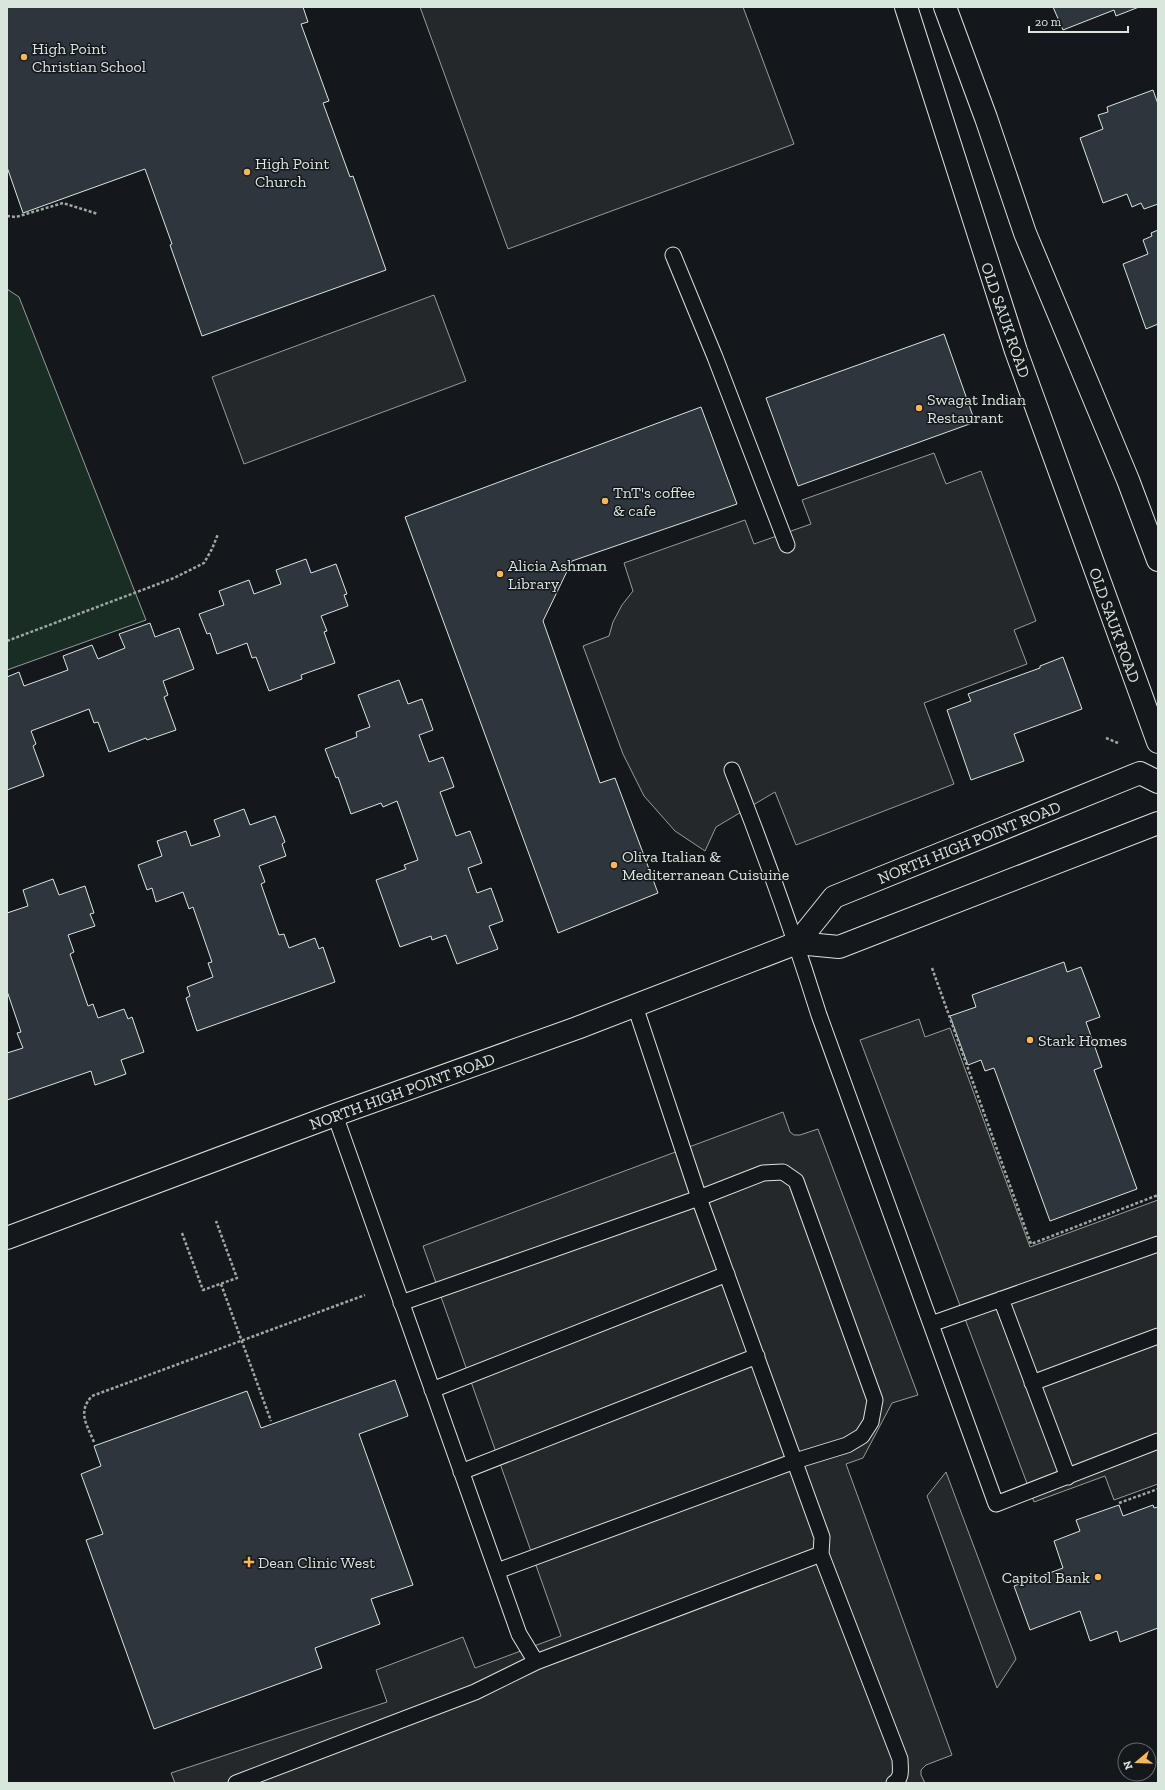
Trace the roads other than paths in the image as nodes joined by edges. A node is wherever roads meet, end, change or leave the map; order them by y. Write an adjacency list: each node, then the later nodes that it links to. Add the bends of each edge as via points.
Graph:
1 (906, 7): 6 (street, OLD SAUK ROAD, via 1016,351)
2 (945, 7): 5 (street, via 1025,233 1128,480)
3 (673, 255): 4 (lane)
4 (787, 545)
5 (1158, 560)
6 (1158, 742)
7 (732, 770): 10 (lane)
8 (1158, 782): 10 (street, NORTH HIGH POINT ROAD, via 1140,773 834,897)
9 (1158, 823): 10 (street, NORTH HIGH POINT ROAD, via 840,947)
10 (797, 943): 11 (street, NORTH HIGH POINT ROAD); 19 (lane, via 819,1015)
11 (635, 1006): 12 (street, NORTH HIGH POINT ROAD); 13 (lane)
12 (336, 1115): 14 (street, NORTH HIGH POINT ROAD); 18 (lane)
13 (700, 1198): 16 (lane); 18 (lane); 25 (lane, via 763,1173 783,1172 796,1181 875,1400 871,1422 862,1436 847,1445)
14 (7, 1238)
15 (1158, 1244): 17 (lane)
16 (727, 1274): 21 (lane); 23 (lane)
17 (1001, 1299): 19 (lane); 22 (lane)
18 (402, 1303): 23 (lane)
19 (932, 1324): 27 (lane, via 996,1504)
20 (1158, 1336): 22 (lane)
21 (757, 1356): 25 (lane); 26 (lane)
22 (1032, 1383): 27 (lane)
23 (432, 1390): 26 (lane)
24 (1158, 1441): 27 (lane)
25 (795, 1461): 28 (lane, via 822,1536); 29 (lane)
26 (461, 1472): 29 (lane)
27 (1068, 1477)
28 (821, 1554): 30 (lane); 32 (lane, via 900,1759 901,1773)
29 (496, 1571): 30 (lane, via 519,1634)
30 (536, 1662): 31 (lane, via 475,1692)
31 (236, 1783)
32 (894, 1783)

